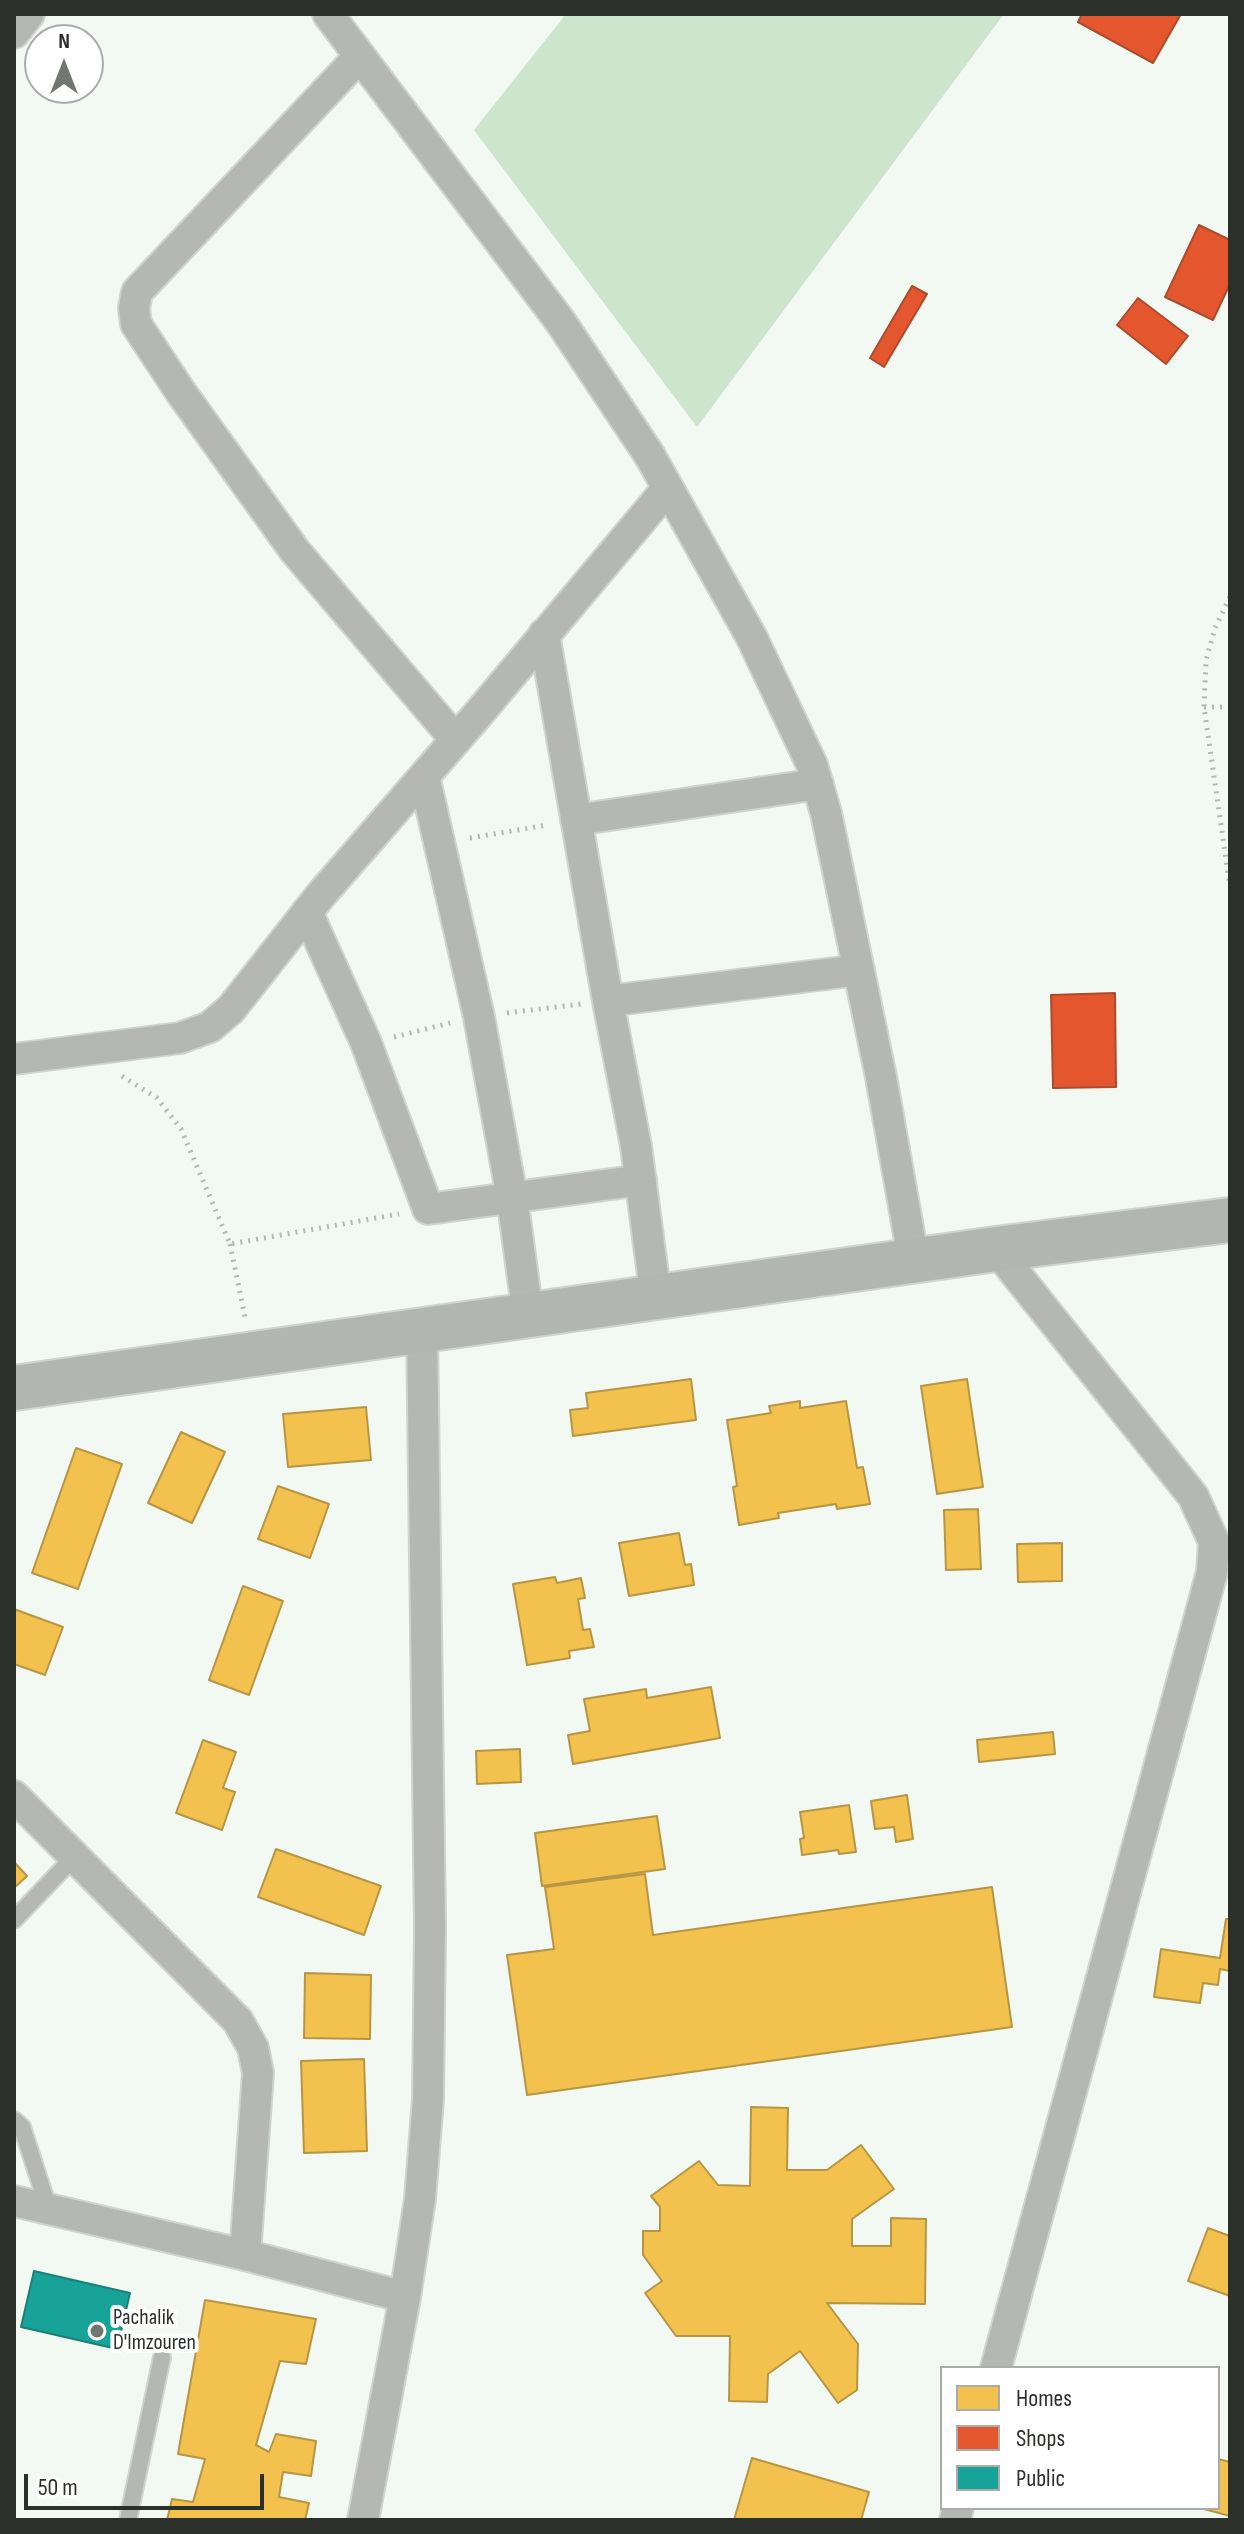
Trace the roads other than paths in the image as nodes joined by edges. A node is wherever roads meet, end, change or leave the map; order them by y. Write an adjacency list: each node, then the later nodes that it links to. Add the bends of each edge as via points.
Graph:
1 (29, 14): 3 (street)
2 (328, 14): 4 (street)
3 (14, 33)
4 (360, 56): 5 (street, via 560,321); 7 (street, via 137,292 136,324 295,551)
5 (668, 488): 6 (street); 9 (street, via 752,638)
6 (544, 634): 7 (street); 10 (street)
7 (456, 740): 8 (street)
8 (424, 776): 11 (street); 16 (street, via 479,1017)
9 (818, 784): 10 (street); 12 (street)
10 (576, 820): 13 (street)
11 (307, 912): 14 (street, via 231,1009 210,1027 180,1038); 16 (street, via 366,1043 428,1209)
12 (859, 970): 13 (street); 19 (street)
13 (608, 1001): 15 (street)
14 (14, 1059)
15 (641, 1180): 16 (street); 20 (street)
16 (512, 1197): 21 (street)
17 (1230, 1220): 18 (main road)
18 (996, 1249): 19 (main road); 33 (street, via 1193,1496 1214,1542 1208,1587)
19 (914, 1262): 20 (main road)
20 (656, 1298): 21 (main road)
21 (528, 1315): 22 (main road)
22 (422, 1330): 23 (main road); 31 (street, via 428,2099)
23 (14, 1388)
24 (14, 1796): 25 (street)
25 (74, 1857): 26 (lane); 30 (street, via 238,2021 253,2048 258,2073)
26 (14, 1920)
27 (14, 2120): 29 (lane, via 22,2127)
28 (14, 2201): 29 (street)
29 (49, 2210): 30 (street)
30 (245, 2255): 31 (street)
31 (405, 2297): 35 (street)
32 (162, 2357): 34 (lane)
33 (997, 2366)
34 (128, 2520)
35 (363, 2520)

